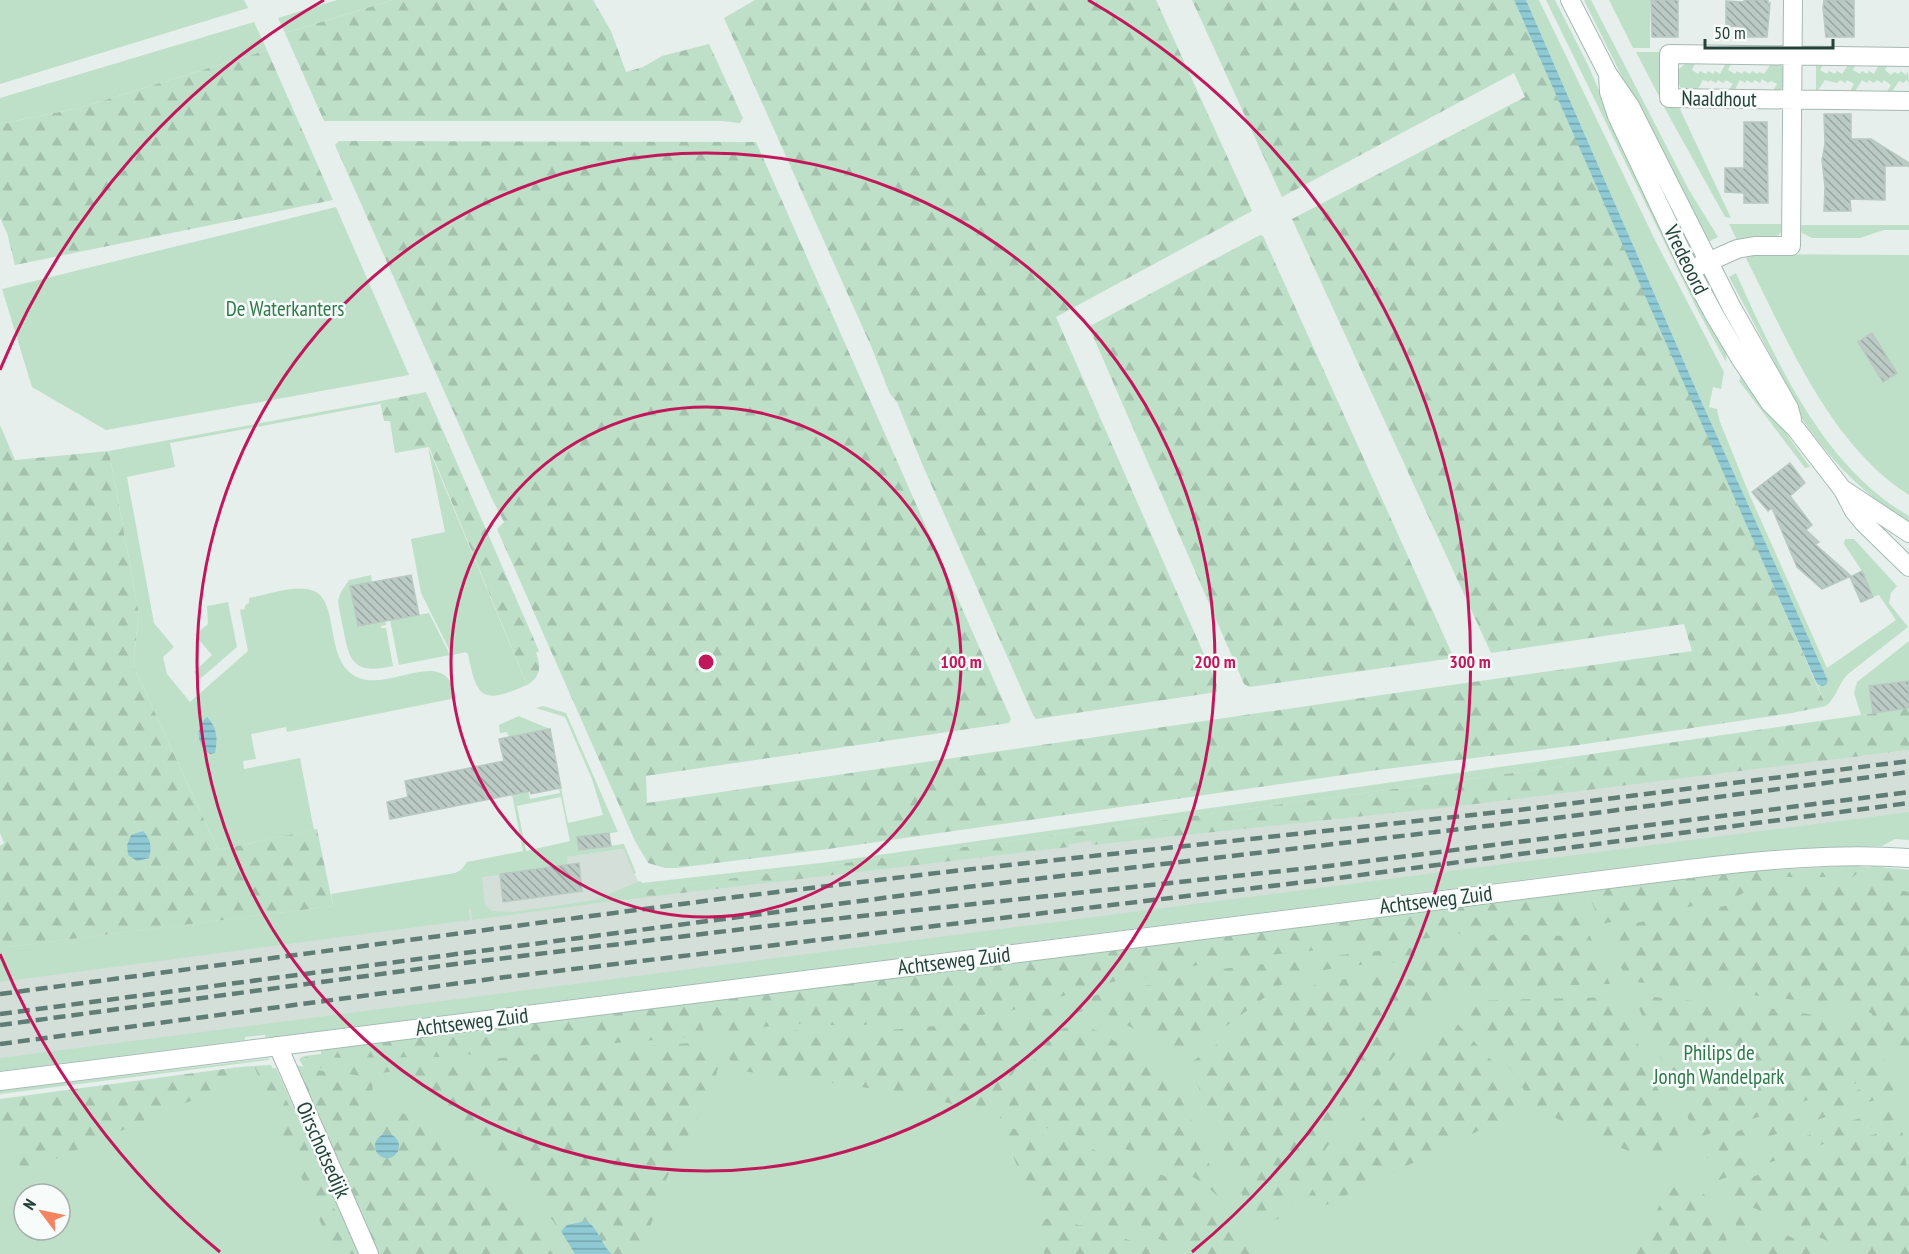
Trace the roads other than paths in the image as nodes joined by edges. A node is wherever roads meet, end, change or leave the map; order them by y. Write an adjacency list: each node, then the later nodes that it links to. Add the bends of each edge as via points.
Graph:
1 (1570, 0): 5 (street, Vredeoord)
2 (1793, 0): 3 (street)
3 (1792, 56): 4 (street, Naaldhout); 6 (street); 6 (street, Naaldhout, via 1670,54 1669,98)
4 (1909, 57)
5 (1608, 74): 8 (street, Vredeoord, via 1630,106); 9 (street, Vredeoord, via 1617,116)
6 (1793, 100): 7 (street, Naaldhout); 8 (street, via 1791,246 1746,247)
7 (1909, 101)
8 (1710, 260): 9 (street); 10 (street, Vredeoord, via 1732,308 1789,408)
9 (1690, 270): 10 (street, Vredeoord, via 1740,358 1770,403)
10 (1796, 429): 11 (street, Vredeoord)
11 (1843, 489): 12 (street, Vredeoord); 13 (street, Vredeoord, via 1863,522)
12 (1909, 533)
13 (1909, 567)
14 (1909, 858): 15 (street, Achtseweg Zuid, via 1848,856 1689,868)
15 (278, 1046): 16 (street, Achtseweg Zuid); 17 (street, Oirschotsedijk)
16 (0, 1081)
17 (369, 1254)

